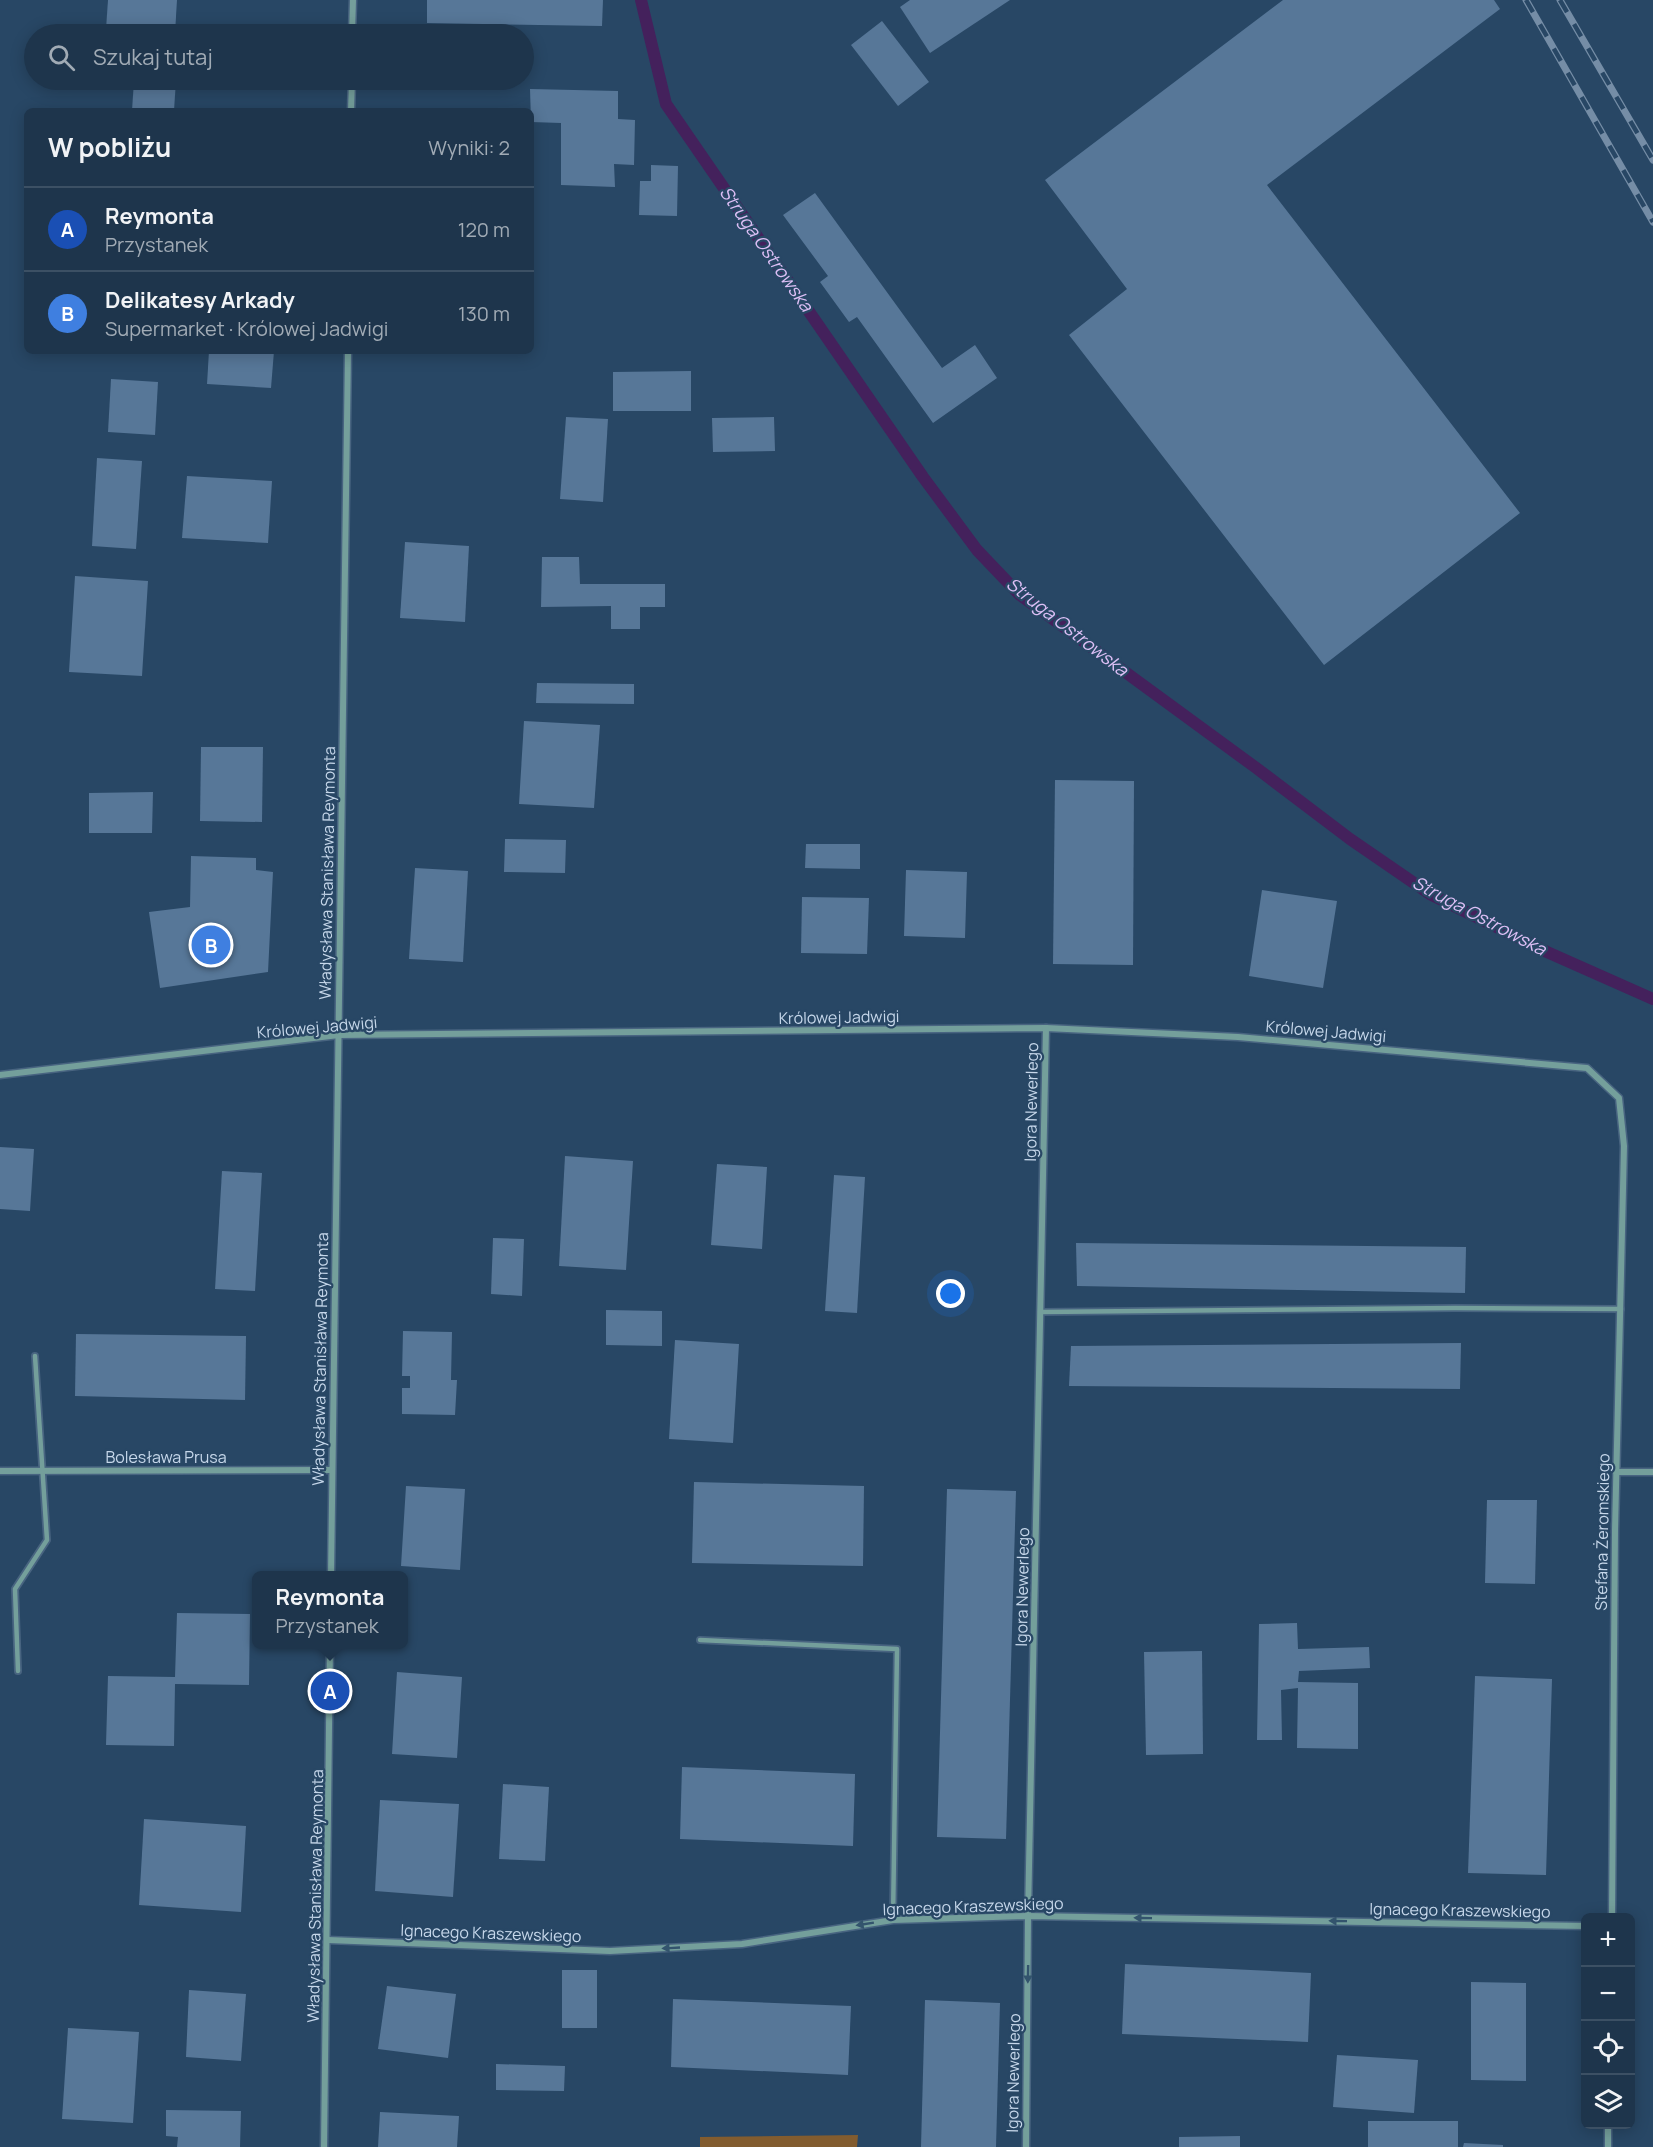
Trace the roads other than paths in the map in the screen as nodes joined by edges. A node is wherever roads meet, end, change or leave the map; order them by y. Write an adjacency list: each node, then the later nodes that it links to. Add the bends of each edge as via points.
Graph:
1 (353, 0): 2 (street)
2 (352, 24)
3 (352, 90): 4 (street)
4 (351, 108)
5 (348, 354): 7 (street, Władysława Stanisława Reymonta)
6 (1046, 1028): 7 (street, Królowej Jadwigi); 9 (street, Królowej Jadwigi, via 1238,1037 1587,1068 1619,1098); 11 (street, Igora Newerlego)
7 (339, 1035): 8 (street, Królowej Jadwigi); 13 (street, Władysława Stanisława Reymonta)
8 (0, 1075)
9 (1624, 1146): 10 (street, Stefana Żeromskiego)
10 (1621, 1308): 11 (lane); 16 (street, Stefana Żeromskiego)
11 (1040, 1312): 23 (street, Igora Newerlego)
12 (36, 1356): 15 (lane)
13 (332, 1470): 15 (street, Bolesława Prusa); 18 (street, Władysława Stanisława Reymonta)
14 (0, 1471): 15 (street, Bolesława Prusa)
15 (43, 1471): 21 (lane, via 47,1540 15,1589)
16 (1616, 1472): 17 (street); 22 (street, Stefana Żeromskiego)
17 (1653, 1472)
18 (331, 1571)
19 (700, 1640): 24 (lane, via 897,1649)
20 (330, 1649): 26 (street, Władysława Stanisława Reymonta)
21 (18, 1671)
22 (1612, 1913)
23 (1028, 1916): 24 (street, Ignacego Kraszewskiego); 25 (street, Ignacego Kraszewskiego, one-way to 23); 29 (street, Igora Newerlego, one-way to 29)
24 (893, 1920): 26 (street, Ignacego Kraszewskiego, one-way to 26, via 742,1944 610,1952)
25 (1581, 1926)
26 (328, 1941): 28 (street, Władysława Stanisława Reymonta)
27 (1608, 2129): 30 (street)
28 (324, 2147)
29 (1026, 2147)
30 (1608, 2147)

